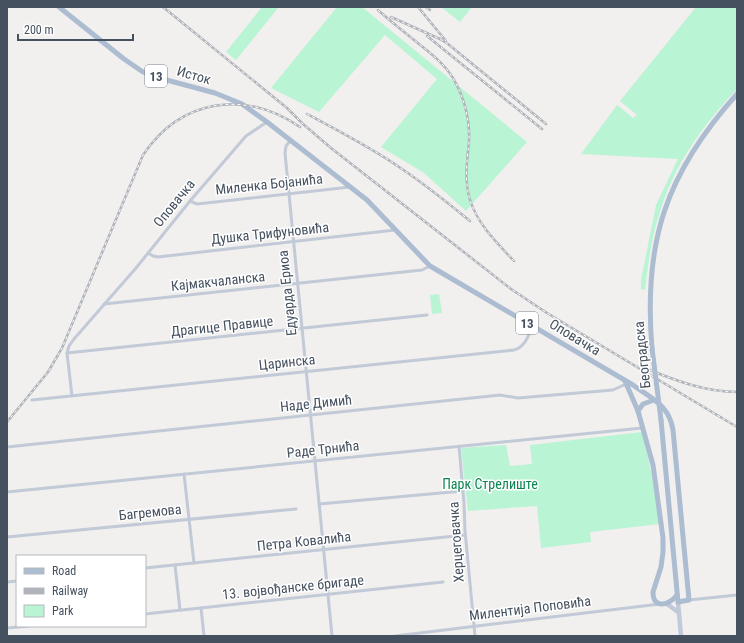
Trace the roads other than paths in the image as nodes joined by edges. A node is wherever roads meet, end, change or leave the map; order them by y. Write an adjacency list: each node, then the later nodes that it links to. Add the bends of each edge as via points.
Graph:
1 (59, 7): 3 (main road, Исток / 13, via 140,70 230,98)
2 (736, 95): 44 (main road, Београдска, bridge, via 691,152 675,183 663,214 650,278 652,348)
3 (267, 122): 4 (main road, 13); 7 (street, Оповачка, via 246,136)
4 (290, 140): 5 (main road, 13); 6 (street, Едуарда Ериоа, via 284,153)
5 (350, 187): 6 (street, Миленка Бојанића); 8 (main road, 13, via 367,200)
6 (288, 193): 7 (street, Миленка Бојанића, via 197,204); 9 (street, Едуарда Ериоа)
7 (190, 201): 10 (street, Оповачка)
8 (395, 230): 9 (street, Душка Трифуновића); 11 (main road, 13)
9 (293, 242): 10 (street, Душка Трифуновића, via 155,257); 12 (street, Едуарда Ериоа)
10 (148, 253): 13 (street, Оповачка)
11 (430, 266): 12 (street, Кајмакчаланска, via 422,270); 15 (main road, Оповачка / 13)
12 (297, 283): 13 (street, Кајмакчаланска); 16 (street, Едуарда Ериоа)
13 (104, 304): 17 (street, Оповачка, via 74,339)
14 (427, 316): 16 (street, Драгице Правице)
15 (533, 326): 18 (street, Царинска, via 526,341 514,350); 19 (main road, Оповачка / 13)
16 (302, 329): 17 (street, Драгице Правице); 18 (street, Едуарда Ериоа)
17 (67, 353): 20 (street)
18 (306, 371): 20 (street, Царинска); 24 (street, Едуарда Ериоа)
19 (625, 382): 22 (main road, 13); 23 (main road); 24 (street, Наде Димић, via 613,390 518,398 500,395)
20 (72, 396): 21 (street, Царинска)
21 (32, 400)
22 (654, 400): 23 (main road, via 643,404); 46 (main road, 13, via 668,413 672,422)
23 (638, 411): 25 (main road)
24 (310, 415): 27 (street, Наде Димић); 28 (street, Едуарда Ериоа)
25 (642, 428): 26 (street, Раде Трнића); 43 (main road, via 653,465 664,538 661,567)
26 (459, 446): 28 (street, Раде Трнића); 30 (street, Херцеговачка)
27 (7, 447)
28 (315, 461): 29 (street, Раде Трнића); 32 (street, Едуарда Ериоа)
29 (184, 474): 31 (street, Раде Трнића); 34 (street)
30 (463, 491): 32 (street); 35 (street, Херцеговачка)
31 (7, 492)
32 (319, 504): 37 (street, Едуарда Ериоа)
33 (296, 509): 34 (street, Багремова)
34 (189, 519): 36 (street, Багремова); 38 (street)
35 (465, 536): 37 (street, Петра Ковалића); 55 (street, Херцеговачка)
36 (7, 537)
37 (324, 550): 38 (street, Петра Ковалића); 42 (street, Едуарда Ериоа)
38 (194, 563): 39 (street, Петра Ковалића)
39 (175, 565): 40 (street, Петра Ковалића); 52 (street)
40 (146, 568)
41 (443, 582): 42 (street, 13. војвођанске бригаде)
42 (328, 594): 51 (street, 13. војвођанске бригаде); 59 (street, Едуарда Ериоа)
43 (653, 594): 48 (main road, via 655,600); 50 (street)
44 (677, 595): 47 (main road, Београдска); 49 (main road)
45 (737, 595): 46 (street)
46 (689, 600): 47 (main road)
47 (678, 602): 53 (main road, Београдска)
48 (661, 604): 49 (main road, Милентија Поповића); 50 (street, Милентија Поповића)
49 (668, 604): 53 (main road)
50 (650, 605): 55 (street, Милентија Поповића)
51 (200, 608): 52 (street, 13. војвођанске бригаде); 58 (street)
52 (180, 610): 54 (street, 13. војвођанске бригаде)
53 (678, 612): 62 (main road, Београдска)
54 (146, 614)
55 (474, 626): 60 (street, Милентија Поповића); 61 (street, Херцеговачка)
56 (18, 627): 57 (street)
57 (7, 628)
58 (204, 636)
59 (332, 636)
60 (395, 636)
61 (475, 636)
62 (681, 636)

